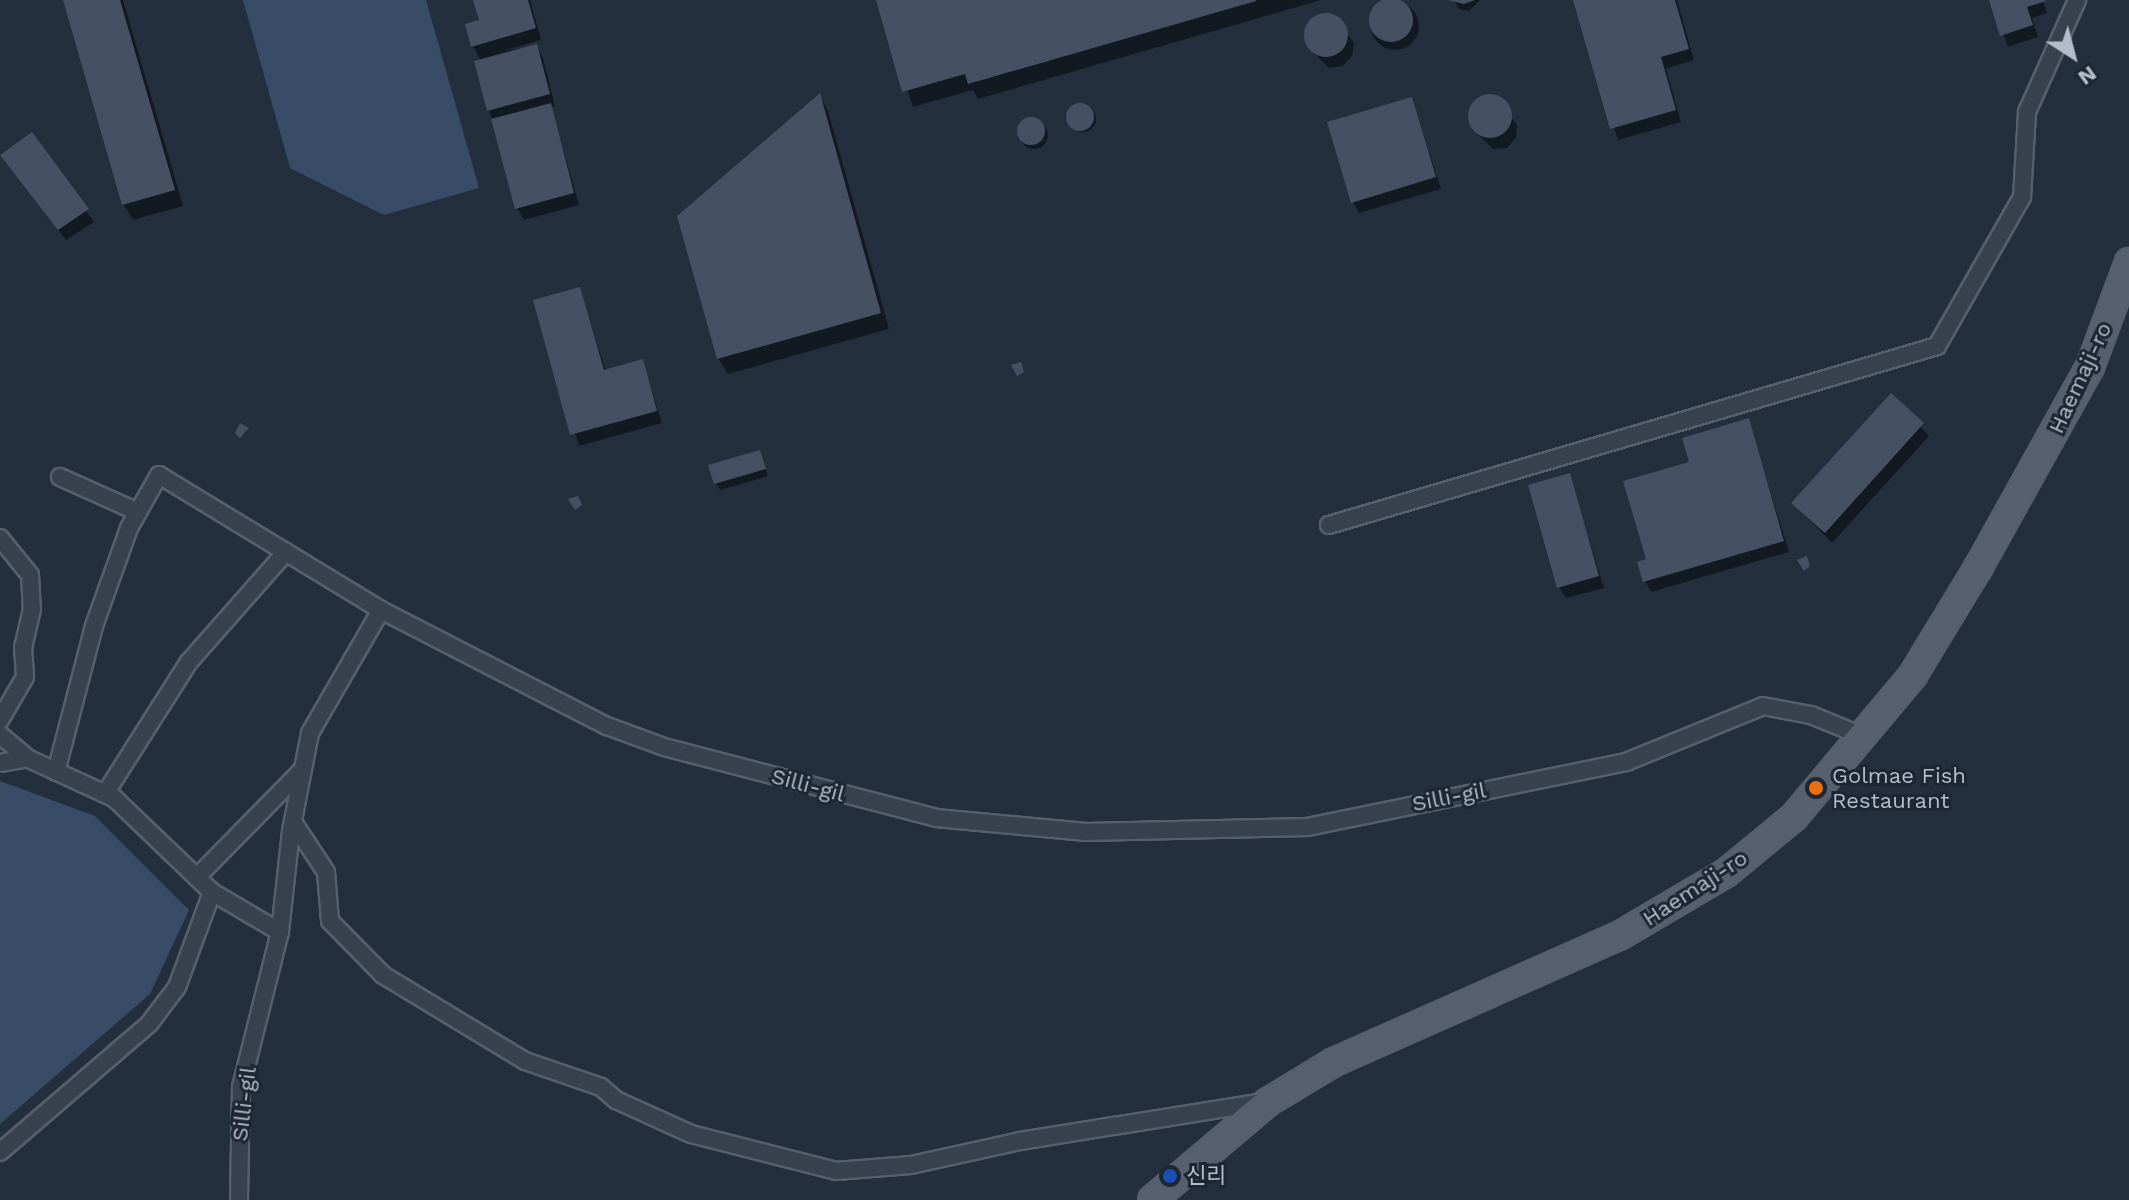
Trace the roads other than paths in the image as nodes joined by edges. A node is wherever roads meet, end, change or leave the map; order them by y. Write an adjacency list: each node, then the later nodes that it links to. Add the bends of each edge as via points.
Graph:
1 (2077, 0): 5 (street, via 2027,112 2022,197 1937,346)
2 (2129, 262): 11 (main road, Haemaji-ro, via 2073,401 1913,675)
3 (60, 477): 4 (street)
4 (138, 512): 7 (street, via 159,475); 15 (street, via 94,626)
5 (1329, 525)
6 (0, 538): 9 (street, via 30,575 32,609 23,647 25,677)
7 (286, 552): 8 (street); 16 (street, via 188,663)
8 (381, 610): 11 (street, Silli-gil, via 607,726 664,747 936,818 1086,832 1307,827 1626,762 1763,706 1811,715); 14 (street, Silli-gil, via 310,733)
9 (0, 720)
10 (0, 735): 12 (street)
11 (1862, 736): 21 (main road, Haemaji-ro, via 1794,817 1726,873 1619,936 1400,1029)
12 (27, 758): 13 (street); 15 (street)
13 (0, 763)
14 (303, 769): 17 (street, Silli-gil); 18 (street)
15 (56, 772): 16 (street)
16 (105, 794): 18 (street)
17 (293, 822): 20 (street, Silli-gil); 21 (street, via 326,872 330,921 383,975 525,1061 601,1087 616,1100 691,1134 836,1171 911,1165 1034,1139)
18 (197, 877): 19 (street)
19 (212, 892): 20 (street); 22 (street, via 177,987 149,1024)
20 (280, 932): 23 (street, Silli-gil, via 241,1087)
21 (1268, 1102): 24 (main road, Haemaji-ro)
22 (0, 1152)
23 (239, 1200)
24 (1152, 1200)

